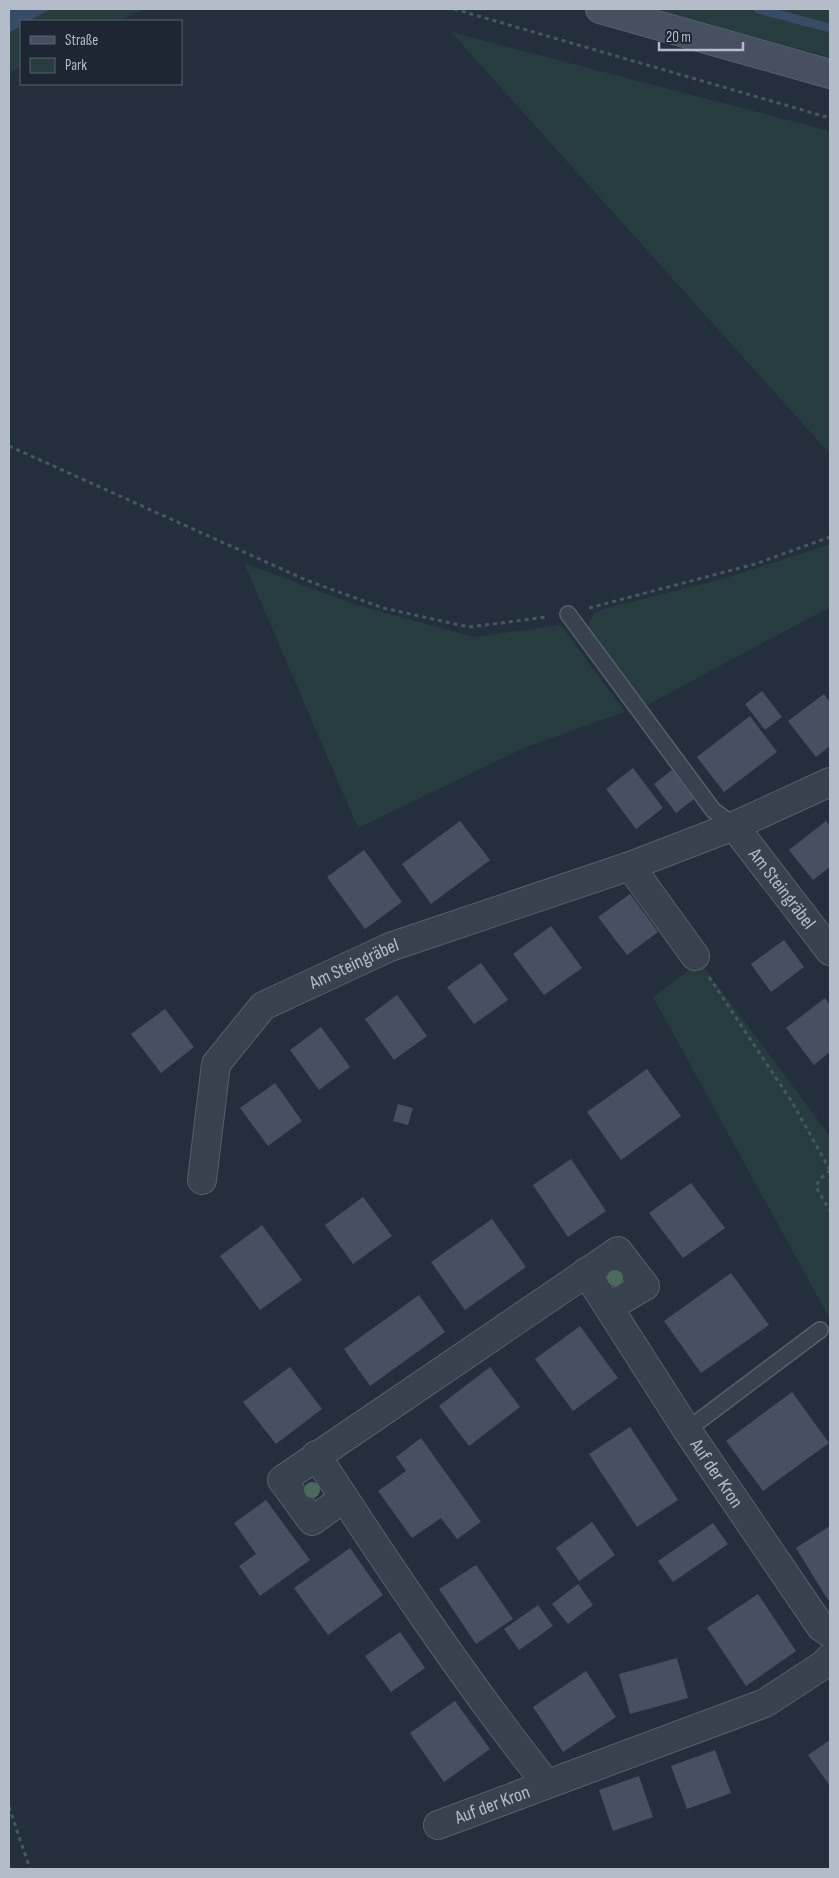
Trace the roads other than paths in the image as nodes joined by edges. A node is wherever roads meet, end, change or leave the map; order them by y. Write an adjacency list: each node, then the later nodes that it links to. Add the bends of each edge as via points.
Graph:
1 (600, 9): 2 (main road)
2 (830, 74)
3 (568, 614): 5 (lane, via 713,810)
4 (830, 782): 5 (street, Am Steingräbel)
5 (734, 826): 6 (street, Am Steingräbel); 7 (street, Am Steingräbel)
6 (630, 866): 8 (street); 9 (street, Am Steingräbel, via 390,947 263,1006 216,1064)
7 (830, 951)
8 (695, 956)
9 (202, 1180)
10 (586, 1272): 11 (street, Auf der Kron); 11 (street, via 618,1251 645,1286); 14 (street)
11 (609, 1307): 13 (street, Auf der Kron)
12 (820, 1330): 13 (lane)
13 (687, 1430): 16 (street, Auf der Kron, via 821,1627)
14 (316, 1455): 15 (street, Auf der Kron); 15 (street, via 282,1480 312,1520)
15 (344, 1498): 18 (street, Auf der Kron, via 488,1709)
16 (830, 1633)
17 (830, 1658): 18 (street, Auf der Kron, via 764,1703)
18 (546, 1783): 19 (street, Auf der Kron)
19 (438, 1825)

